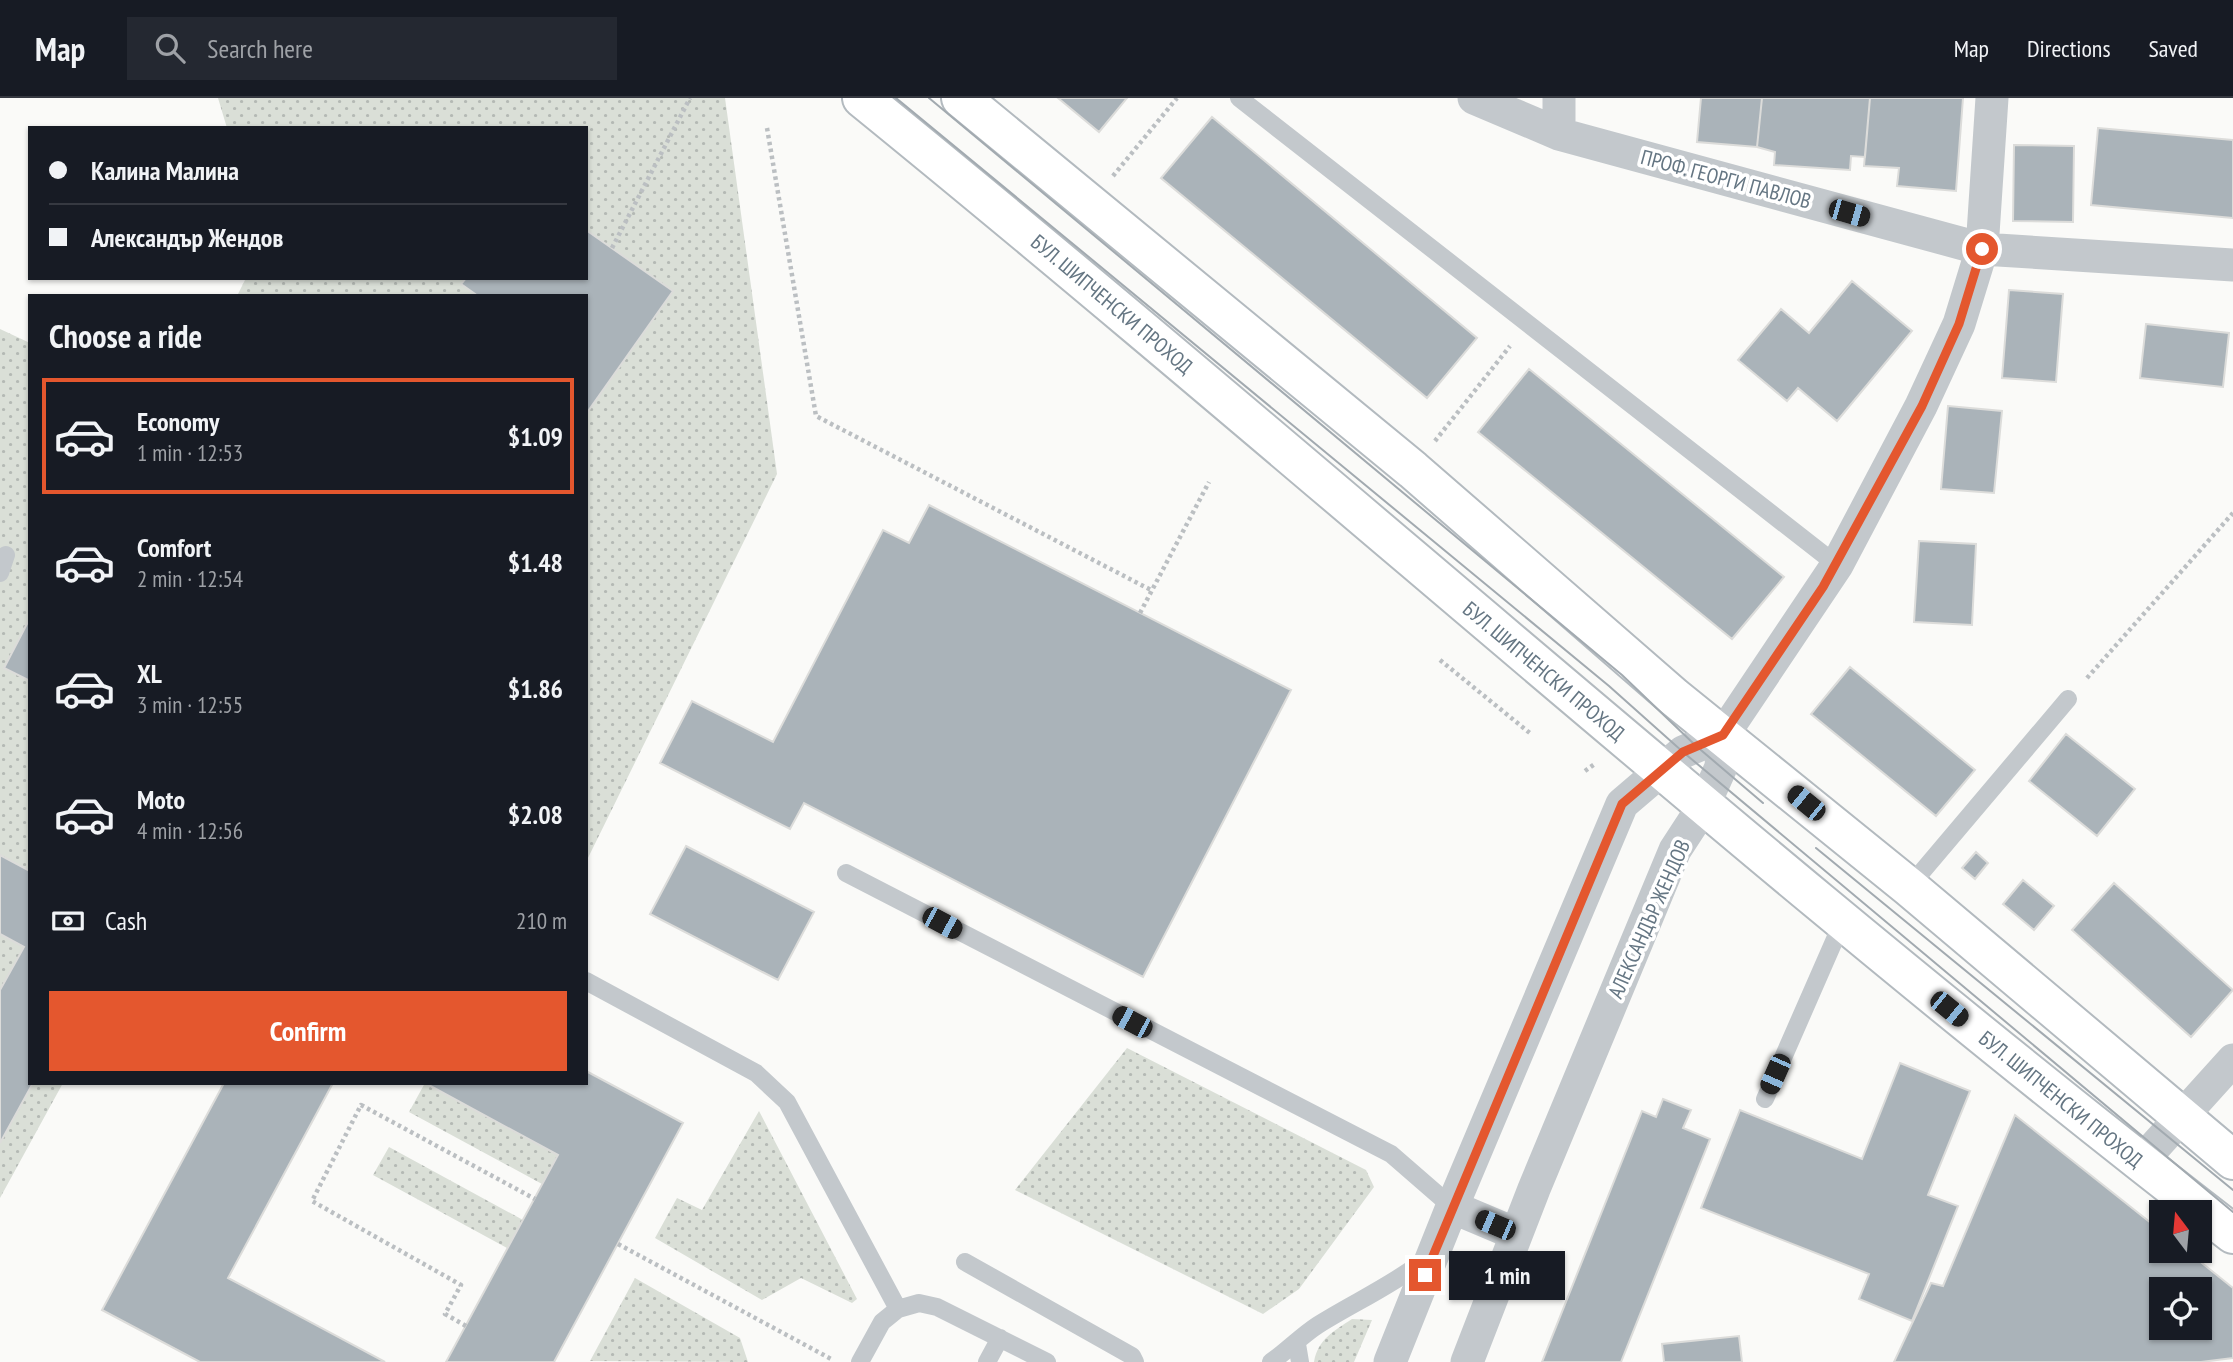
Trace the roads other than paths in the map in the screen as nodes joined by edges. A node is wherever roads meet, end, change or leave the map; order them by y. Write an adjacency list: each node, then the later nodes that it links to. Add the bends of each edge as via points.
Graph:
1 (862, 98): 13 (main road, БУЛ. ШИПЧЕНСКИ ПРОХОД, via 1051,252)
2 (961, 98): 12 (main road, via 1413,470)
3 (1239, 98): 10 (lane)
4 (1474, 98): 7 (street, ПРОФ. ГЕОРГИ ПАВЛОВ)
5 (1559, 98): 7 (street)
6 (1992, 98): 8 (street)
7 (1559, 134): 8 (street, ПРОФ. ГЕОРГИ ПАВЛОВ)
8 (1982, 249): 9 (street, ПРОФ. ГЕОРГИ ПАВЛОВ); 10 (street, via 1959,324 1922,406)
9 (2233, 265)
10 (1837, 565): 12 (street)
11 (2068, 699): 16 (lane)
12 (1723, 735): 13 (street, via 1695,745); 14 (street, АЛЕКСАНДЪР ЖЕНДОВ, via 1721,767); 16 (main road)
13 (1661, 769): 14 (main road, БУЛ. ШИПЧЕНСКИ ПРОХОД); 24 (street, via 1622,804)
14 (1703, 807): 17 (main road, БУЛ. ШИПЧЕНСКИ ПРОХОД); 25 (street, АЛЕКСАНДЪР ЖЕНДОВ, via 1675,850)
15 (846, 873): 24 (lane, via 1391,1154)
16 (1909, 887): 21 (main road)
17 (1842, 923): 20 (lane); 23 (main road, БУЛ. ШИПЧЕНСКИ ПРОХОД)
18 (588, 982): 29 (lane, via 756,1073 787,1102)
19 (2233, 1060): 21 (street)
20 (1765, 1099)
21 (2179, 1117): 22 (main road); 23 (street)
22 (2233, 1160)
23 (2140, 1163): 26 (main road, БУЛ. ШИПЧЕНСКИ ПРОХОД)
24 (1452, 1207): 25 (street); 27 (street)
25 (1516, 1234): 38 (street, АЛЕКСАНДЪР ЖЕНДОВ)
26 (2233, 1234)
27 (1434, 1253): 31 (lane, via 1403,1277 1313,1328); 37 (street)
28 (965, 1262): 35 (lane, via 1132,1356)
29 (898, 1308): 30 (lane, via 919,1303 937,1307); 32 (lane, via 883,1322)
30 (1000, 1338): 33 (lane); 34 (lane)
31 (1298, 1353): 36 (lane)
32 (860, 1362)
33 (987, 1362)
34 (1047, 1362)
35 (1135, 1362)
36 (1270, 1362)
37 (1390, 1362)
38 (1467, 1362)

